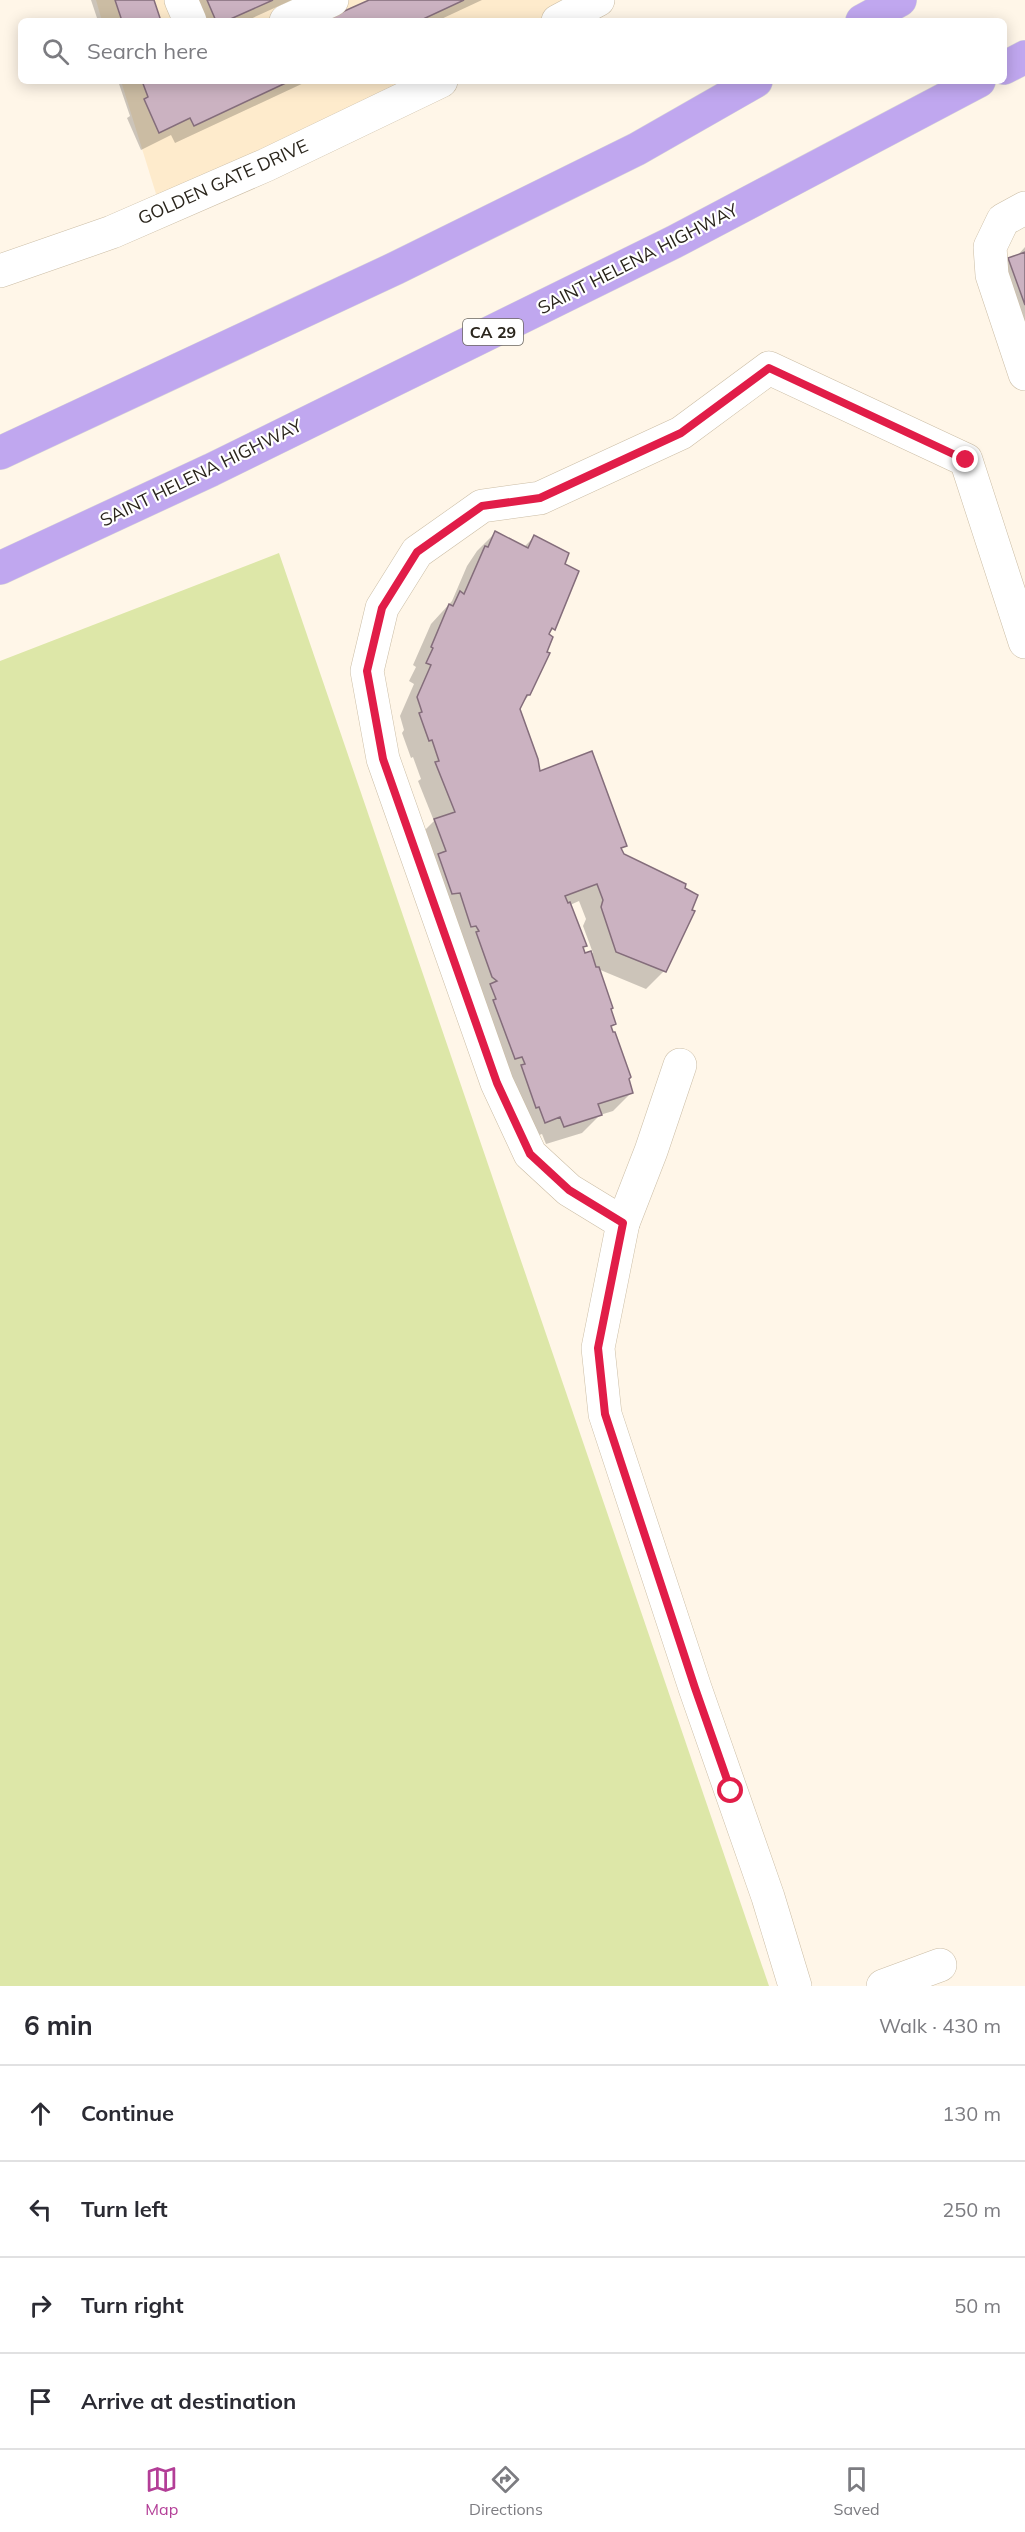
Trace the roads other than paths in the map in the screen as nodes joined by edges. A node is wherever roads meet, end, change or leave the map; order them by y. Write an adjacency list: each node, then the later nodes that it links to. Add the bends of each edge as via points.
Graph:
1 (181, 0): 5 (street)
2 (332, 0): 6 (street)
3 (900, 0): 8 (highway)
4 (592, 2): 7 (street)
5 (189, 18)
6 (293, 18)
7 (563, 18)
8 (867, 18)
9 (1025, 57): 10 (highway)
10 (1007, 66)
11 (435, 84): 15 (street, GOLDEN GATE DRIVE, via 266,165 111,232)
12 (751, 84): 17 (highway, via 637,149 396,268)
13 (973, 84): 18 (highway, SAINT HELENA HIGHWAY / CA 29, via 663,248 221,465)
14 (1014, 214): 16 (street, via 990,247 992,275)
15 (0, 271)
16 (1025, 374)
17 (0, 453)
18 (0, 568)
19 (1025, 642): 21 (street, via 966,460 769,368 681,433 540,498 482,506 417,552 382,608 367,671 383,759 497,1083 530,1154 569,1190)
20 (680, 1065): 21 (street)
21 (623, 1223): 23 (street, via 598,1348 605,1414)
22 (940, 1965): 24 (street)
23 (795, 1986)
24 (884, 1986)

